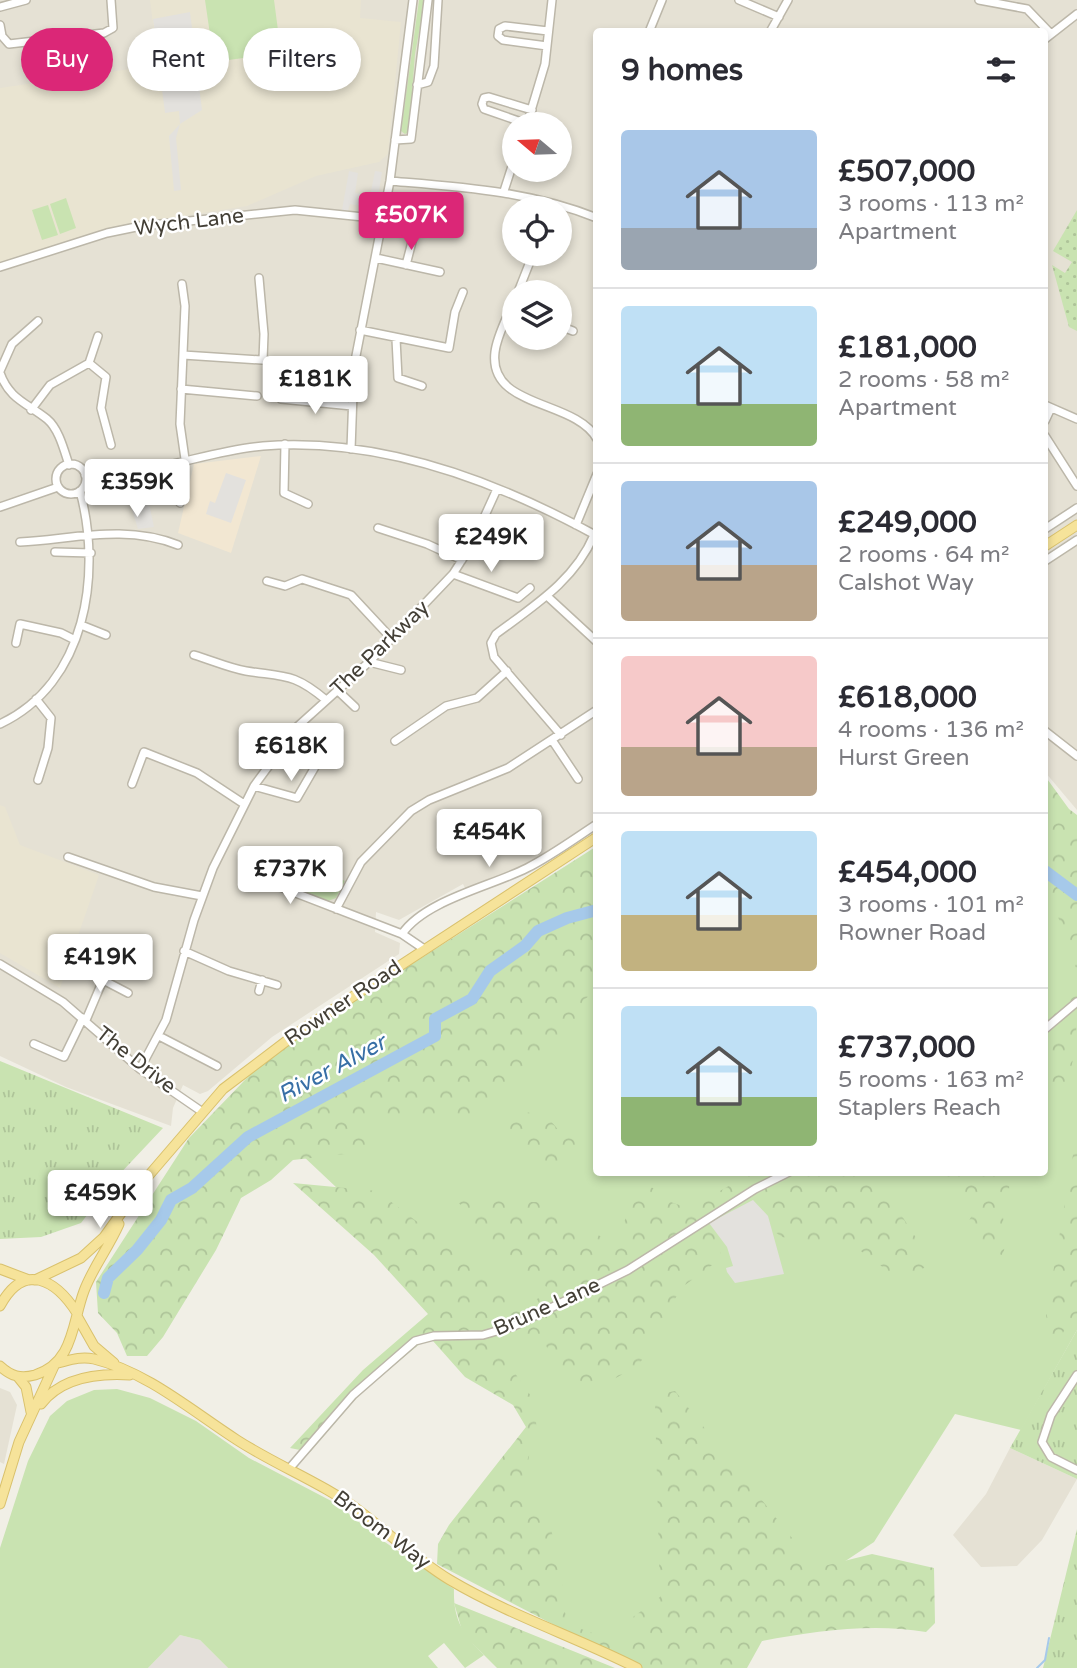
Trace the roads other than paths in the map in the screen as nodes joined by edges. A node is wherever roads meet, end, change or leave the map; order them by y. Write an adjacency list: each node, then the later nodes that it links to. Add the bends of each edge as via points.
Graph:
1 (26, 0): 11 (street)
2 (111, 0): 14 (street, via 113,28 104,33 9,44)
3 (413, 0): 24 (street)
4 (428, 0): 21 (street)
5 (438, 0): 21 (street, via 434,66 428,82)
6 (552, 0): 18 (street)
7 (662, 0): 15 (street)
8 (739, 0): 13 (street)
9 (788, 0): 13 (street)
10 (979, 0): 17 (street, via 1027,9)
11 (0, 7)
12 (1077, 14): 19 (street)
13 (779, 17): 16 (street)
14 (0, 25)
15 (651, 28)
16 (772, 28)
17 (1041, 28)
18 (548, 31): 20 (street); 20 (street, via 505,26 498,36)
19 (1048, 37)
20 (547, 46): 22 (street)
21 (417, 85): 24 (street, via 411,139)
22 (532, 110): 23 (street, via 484,98 484,109)
23 (502, 115)
24 (395, 140): 25 (street)
25 (390, 181): 27 (street); 32 (street)
26 (506, 182): 27 (street)
27 (503, 191): 28 (street)
28 (520, 196)
29 (421, 207): 34 (street)
30 (572, 211): 31 (street)
31 (593, 217)
32 (383, 219): 33 (street); 35 (street, Wych Lane, via 295,210 141,226)
33 (376, 258): 34 (street); 41 (street)
34 (406, 265): 36 (street)
35 (0, 267)
36 (440, 272)
37 (259, 278): 46 (street)
38 (182, 285): 45 (street)
39 (463, 292): 44 (street, via 449,348)
40 (38, 321): 49 (street, via 12,344)
41 (360, 330): 44 (street); 48 (street)
42 (502, 334): 58 (street, via 495,364 505,385 576,417)
43 (98, 336): 47 (street)
44 (396, 339): 50 (street, via 398,378)
45 (183, 355): 46 (street); 51 (street)
46 (263, 360): 48 (street)
47 (89, 363): 56 (street, via 50,384); 61 (street, via 106,377 101,408)
48 (354, 366): 54 (street)
49 (0, 372): 56 (street, via 15,399)
50 (422, 386)
51 (181, 389): 52 (street); 63 (street)
52 (257, 396)
53 (281, 399): 54 (street)
54 (352, 406): 62 (street)
55 (1048, 406): 57 (street)
56 (31, 410): 64 (street, via 49,420)
57 (1077, 419)
58 (593, 431)
59 (1048, 441): 67 (street)
60 (285, 444): 62 (street); 63 (street); 72 (street, via 284,493)
61 (111, 445)
62 (351, 449): 69 (street, via 422,464)
63 (185, 459): 65 (street); 71 (street)
64 (69, 464): 65 (street, via 81,468); 68 (street, via 57,475)
65 (85, 475): 70 (street)
66 (593, 484): 75 (street)
67 (1077, 486)
68 (58, 487): 70 (street, via 67,493); 73 (street)
69 (497, 489): 75 (street); 89 (street, The Parkway)
70 (80, 491): 80 (street)
71 (180, 503)
72 (308, 503)
73 (0, 507)
74 (1077, 508): 77 (street)
75 (576, 525): 79 (street)
76 (1077, 525): 84 (main road)
77 (1048, 527)
78 (378, 528): 89 (street)
79 (593, 534)
80 (90, 536): 83 (street); 85 (street, via 142,533); 87 (street)
81 (593, 538): 93 (street, via 574,569)
82 (1077, 540): 88 (street)
83 (20, 542)
84 (1048, 544)
85 (178, 545)
86 (55, 552): 87 (street)
87 (91, 553): 94 (street)
88 (1048, 559)
89 (462, 560): 90 (street, The Parkway)
90 (453, 573): 92 (street, via 518,598); 97 (street, The Parkway)
91 (267, 581): 97 (street, via 285,586 302,579 351,595)
92 (530, 588)
93 (547, 596): 96 (street); 103 (street, via 496,634 491,643 494,657)
94 (81, 625): 95 (street); 98 (street)
95 (106, 635)
96 (593, 638)
97 (392, 639): 101 (street, The Parkway)
98 (75, 640): 99 (street, via 20,624); 105 (street)
99 (16, 643)
100 (194, 655): 106 (street, via 245,671 280,673 305,683)
101 (369, 662): 102 (street); 104 (street, The Parkway)
102 (401, 670)
103 (507, 671): 111 (street); 113 (street, via 477,698 446,706)
104 (337, 690): 106 (street, The Parkway); 107 (street)
105 (36, 699): 109 (street); 117 (street, via 51,718)
106 (326, 700): 119 (street, The Parkway, via 287,738)
107 (355, 707)
108 (593, 713): 111 (street)
109 (0, 724)
110 (1048, 733): 114 (street)
111 (561, 734): 112 (street)
112 (552, 740): 116 (street); 126 (street, via 508,768 411,811 361,862)
113 (395, 741)
114 (1077, 756)
115 (319, 760): 119 (street, via 297,798)
116 (578, 779)
117 (38, 780)
118 (132, 784): 120 (street, via 144,752 197,773)
119 (254, 786): 120 (street, The Parkway)
120 (244, 804): 125 (street, The Parkway)
121 (593, 827): 127 (street, via 528,868 440,906)
122 (593, 840): 128 (main road, Rowner Road)
123 (68, 857): 125 (street, via 154,887)
124 (254, 877): 126 (street)
125 (202, 896): 129 (street, The Parkway)
126 (336, 909): 127 (street)
127 (402, 934): 128 (street)
128 (424, 949): 144 (main road, Rowner Road, via 297,1032)
129 (184, 951): 133 (street); 140 (street, The Parkway)
130 (0, 964): 138 (street, The Drive, via 47,990)
131 (93, 970): 132 (street)
132 (103, 980): 136 (street); 138 (street)
133 (262, 980): 134 (street); 135 (street)
134 (277, 985)
135 (259, 991)
136 (128, 993)
137 (1077, 1002): 139 (street)
138 (85, 1019): 141 (street, via 64,1057); 143 (street, The Drive)
139 (1048, 1026)
140 (159, 1036): 142 (street); 143 (street, The Parkway)
141 (34, 1044)
142 (217, 1066)
143 (140, 1069): 144 (street, The Drive)
144 (201, 1111): 146 (main road, Rowner Road)
145 (781, 1176): 158 (street, Brune Lane, via 628,1270 514,1326 483,1335 415,1341 353,1395)
146 (126, 1209): 148 (main road, Rowner Road, via 81,1258); 150 (main road, Rowner Road, via 85,1287)
147 (0, 1269): 148 (main road, Broom Way)
148 (32, 1280): 149 (main road, Rowner Road, via 15,1288); 150 (main road, Broom Way, via 60,1289)
149 (0, 1306)
150 (77, 1314): 151 (main road, Rowner Road, via 68,1347); 153 (main road, Broom Way, via 94,1346)
151 (56, 1364): 153 (main road, Broom Way, via 83,1358); 156 (main road, Broom Way, via 32,1376); 157 (main road, Rowner Road)
152 (0, 1366): 156 (main road)
153 (118, 1367): 155 (main road, Broom Way)
154 (1077, 1375): 159 (street, via 1051,1415 1042,1442 1051,1457)
155 (135, 1376): 157 (main road, Broom Way, via 100,1375 69,1382); 158 (main road, Broom Way)
156 (18, 1377): 157 (main road, via 26,1387)
157 (33, 1414): 160 (main road, Rowner Road, via 19,1442)
158 (289, 1469): 161 (main road, Broom Way, via 361,1512 450,1580)
159 (1077, 1470)
160 (0, 1504)
161 (637, 1668)

